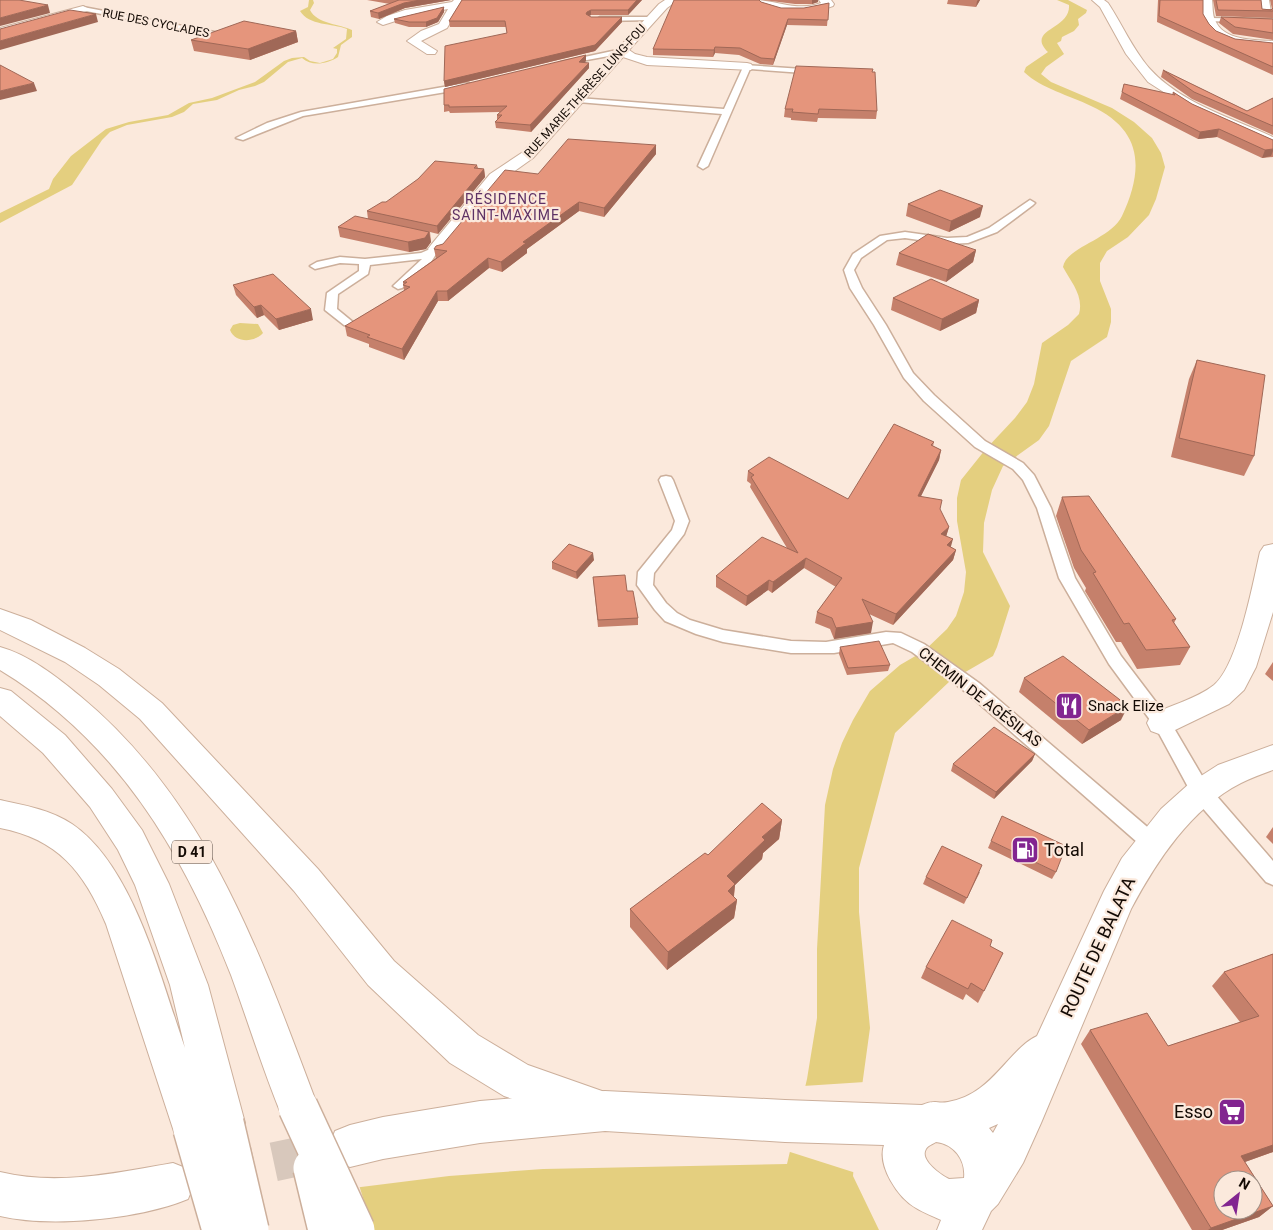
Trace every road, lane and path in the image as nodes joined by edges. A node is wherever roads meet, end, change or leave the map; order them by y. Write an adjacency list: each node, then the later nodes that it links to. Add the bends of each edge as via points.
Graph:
1 (673, 0): 10 (main road, RUE MARIE-THÉRÈSE LUNG-FOU)
2 (760, 0): 3 (main road, via 772,7 792,11 829,4)
3 (824, 0)
4 (1097, 0): 27 (main road, via 1104,5 1153,79 1194,106)
5 (1208, 0): 11 (main road)
6 (457, 3): 13 (main road, via 395,16); 18 (main road, via 443,26 413,41)
7 (83, 9): 15 (main road, RUE DES CYCLADES); 16 (lane, RUE DES CYCLADES)
8 (591, 19): 9 (lane)
9 (620, 19): 10 (lane); 14 (lane)
10 (651, 20): 19 (main road, RUE MARIE-THÉRÈSE LUNG-FOU)
11 (1209, 20): 12 (lane); 17 (main road, via 1221,35 1243,42)
12 (1273, 21)
13 (383, 22)
14 (619, 28)
15 (0, 32)
16 (225, 36)
17 (1273, 44)
18 (431, 51)
19 (622, 51): 20 (lane); 21 (main road, via 646,61); 24 (main road, RUE MARIE-THÉRÈSE LUNG-FOU)
20 (552, 65)
21 (747, 67): 22 (lane); 25 (lane)
22 (822, 73)
23 (470, 84): 26 (lane, via 432,94 300,114)
24 (578, 100): 25 (lane); 30 (main road, RUE MARIE-THÉRÈSE LUNG-FOU, via 528,155 496,177)
25 (727, 112): 28 (lane)
26 (240, 138)
27 (1273, 143)
28 (703, 166)
29 (1030, 203): 40 (lane, via 978,237 960,241 906,236 884,238 856,256 849,270 856,288 908,375 980,444 1018,466 1029,478 1044,508 1067,578 1115,660)
30 (437, 245): 31 (lane, via 423,256); 33 (lane, via 424,265)
31 (365, 262): 32 (lane, via 355,259); 34 (lane, via 364,272 333,293 331,310)
32 (315, 266)
33 (398, 286)
34 (348, 323)
35 (666, 480): 44 (lane, CHEMIN DE AGÉSILAS, via 682,521 679,532 646,572 644,579 645,585 669,616 703,632 807,649 895,637 918,648 973,688)
36 (1273, 552): 40 (main road, via 1264,597 1241,669 1234,681 1225,692)
37 (0, 619): 48 (main road, via 75,655 151,711 306,880 381,973 464,1049 518,1082)
38 (0, 657): 47 (main road, D 41, via 25,670 82,713 150,789 192,852 235,941)
39 (0, 699): 50 (main road, via 54,744 101,798 130,840 152,884 189,985)
40 (1162, 723): 42 (lane)
41 (1273, 756): 42 (main road, ROUTE DE BALATA, via 1229,774)
42 (1201, 792): 44 (main road, ROUTE DE BALATA); 45 (lane)
43 (0, 814): 50 (main road, via 27,820 60,834 92,865 112,896)
44 (1152, 842): 46 (main road, ROUTE DE BALATA, via 1116,902)
45 (1273, 876)
46 (1056, 1038): 49 (main road, via 999,1099 976,1113); 54 (main road, ROUTE DE BALATA, via 1008,1148)
47 (298, 1107): 57 (main road, D 41, bridge); 58 (main road, bridge)
48 (605, 1112): 49 (main road); 51 (main road, via 480,1122)
49 (933, 1124): 54 (main road, via 959,1128 979,1148 986,1176); 54 (main road, via 911,1132 905,1142 903,1156 912,1184 935,1203 948,1207)
50 (209, 1126): 55 (main road, bridge); 56 (main road, bridge)
51 (350, 1146)
52 (173, 1184): 53 (main road, via 117,1196 66,1199 31,1199)
53 (0, 1194)
54 (972, 1207)
55 (222, 1230)
56 (249, 1230)
57 (328, 1230)
58 (354, 1230)

